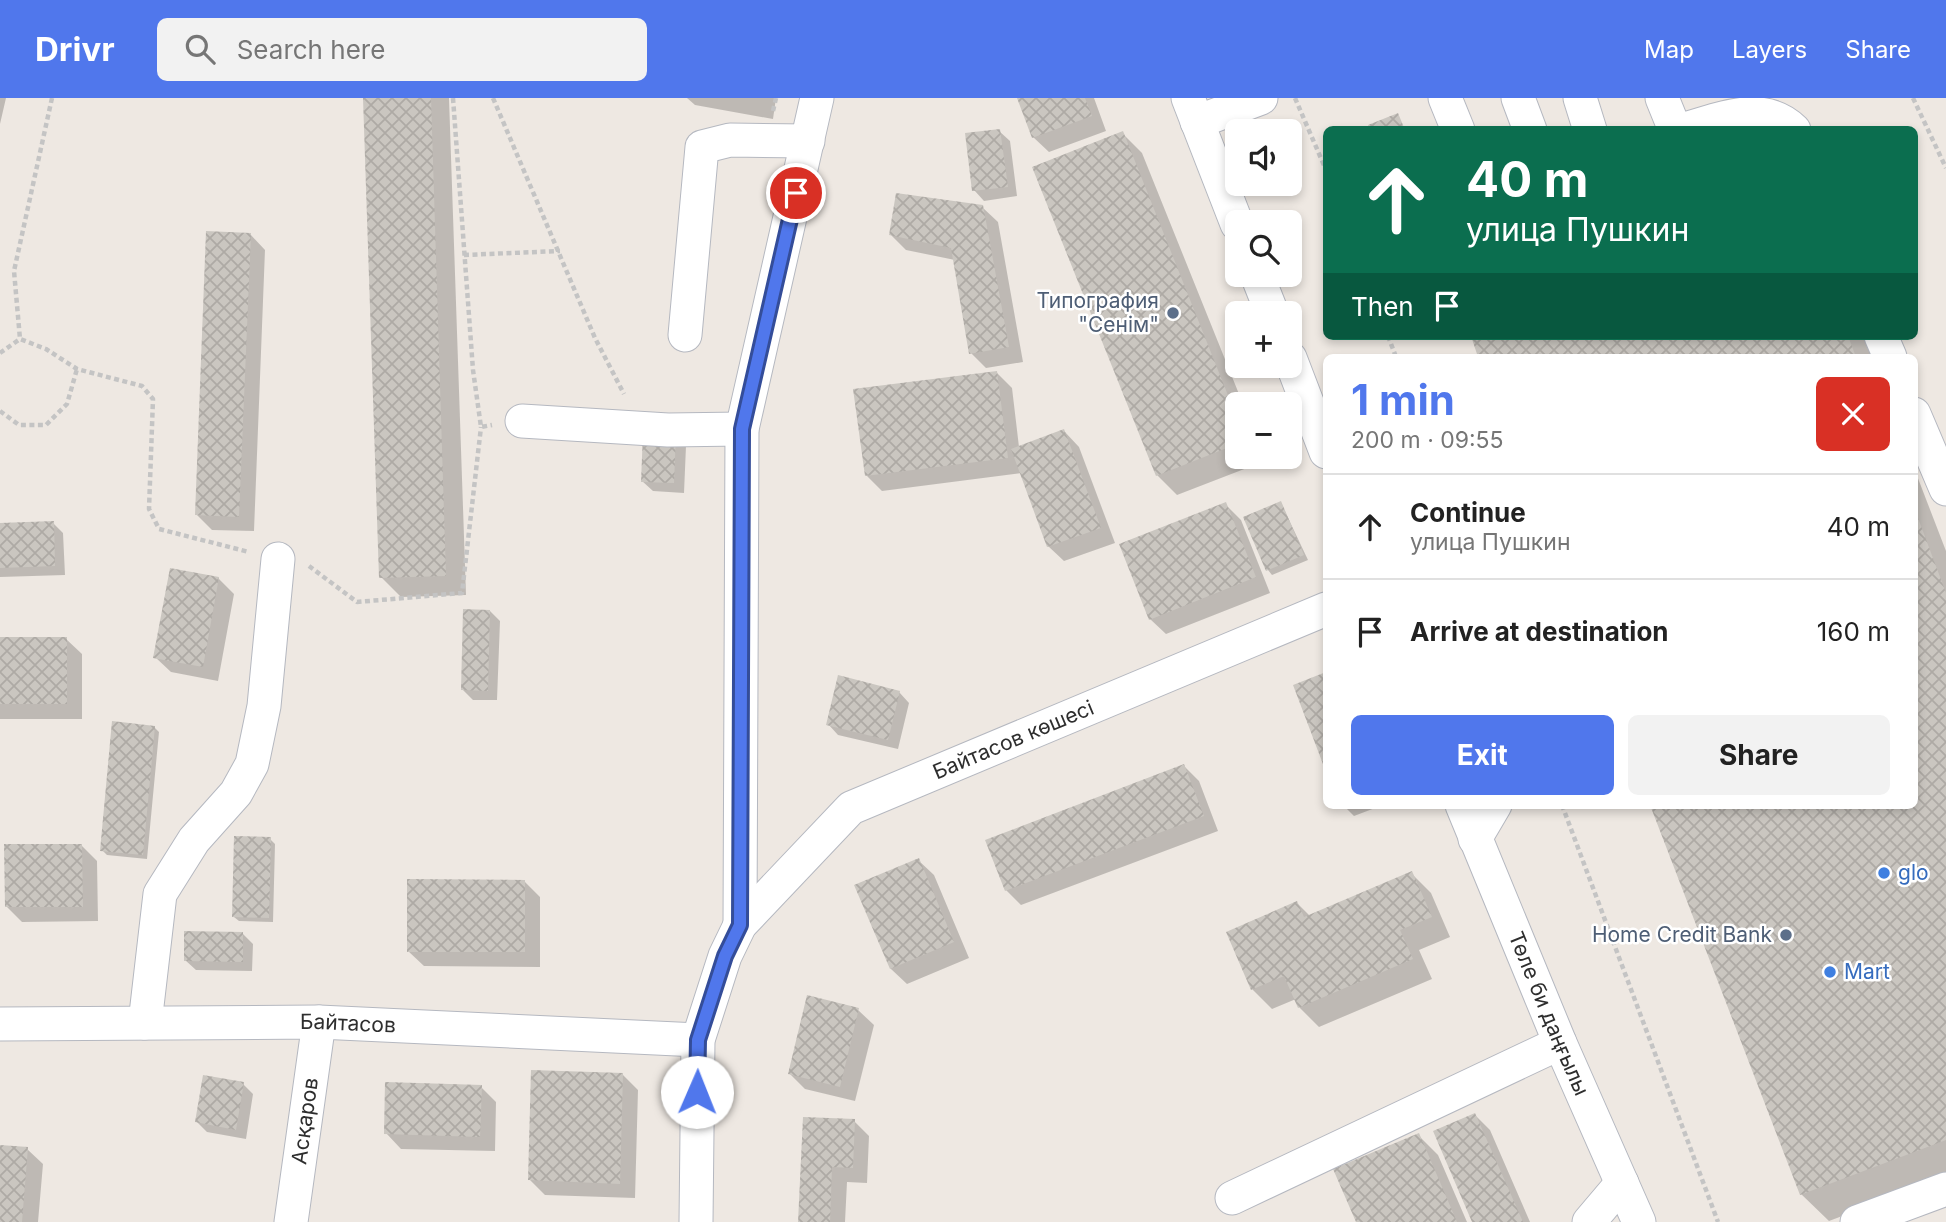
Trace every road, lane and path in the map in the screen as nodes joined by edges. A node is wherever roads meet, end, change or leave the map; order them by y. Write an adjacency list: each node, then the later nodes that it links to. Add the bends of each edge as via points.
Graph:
1 (52, 98): 27 (path, via 15,271)
2 (453, 98): 25 (path)
3 (493, 98): 24 (path)
4 (817, 98): 20 (street)
5 (1261, 98): 13 (street)
6 (1295, 98): 21 (path)
7 (1445, 98): 14 (street)
8 (1518, 98): 15 (street)
9 (1580, 98): 16 (street)
10 (1662, 98): 17 (street)
11 (1913, 98): 22 (path)
12 (1753, 105): 18 (street); 19 (street)
13 (1193, 110): 23 (street)
14 (1456, 126)
15 (1528, 126)
16 (1589, 126)
17 (1673, 126)
18 (1693, 126)
19 (1789, 126)
20 (808, 141): 26 (street, via 730,140 702,147); 36 (street)
21 (1323, 163)
22 (1946, 168)
23 (1232, 210)
24 (560, 251): 25 (path); 34 (path, via 595,338)
25 (464, 255): 35 (path)
26 (685, 335)
27 (20, 339): 28 (path); 29 (path)
28 (0, 353)
29 (77, 369): 31 (path, via 68,404 46,425 19,425); 39 (path, via 142,386 153,399 149,509 159,529)
30 (1298, 378): 37 (street)
31 (0, 411)
32 (522, 421): 34 (street); 35 (path)
33 (1918, 423): 38 (street)
34 (641, 426): 36 (street)
35 (481, 427): 39 (path, via 462,593 357,602 312,567)
36 (742, 429): 45 (street)
37 (1323, 444)
38 (1946, 489)
39 (278, 559): 47 (street, via 264,706 252,764 236,793 194,841 160,894)
40 (1323, 610): 45 (street, Байтасов көшесі, via 851,808)
41 (1464, 809): 44 (street, Төле би даңғылы)
42 (1493, 809): 44 (street)
43 (1563, 809): 58 (path)
44 (1475, 839): 50 (street, Төле би даңғылы)
45 (740, 925): 49 (street)
46 (319, 1022): 47 (street, Байтасов); 49 (street, Байтасов); 54 (street, Асқаров)
47 (145, 1023): 48 (street, Байтасов)
48 (0, 1024)
49 (698, 1040): 55 (street)
50 (1560, 1043): 51 (street, Төле би даңғылы); 53 (street)
51 (1622, 1183): 56 (street); 57 (street, Төле би даңғылы)
52 (1946, 1189): 59 (street)
53 (1231, 1198)
54 (291, 1222)
55 (696, 1222)
56 (1589, 1222)
57 (1639, 1222)
58 (1718, 1222)
59 (1857, 1222)

